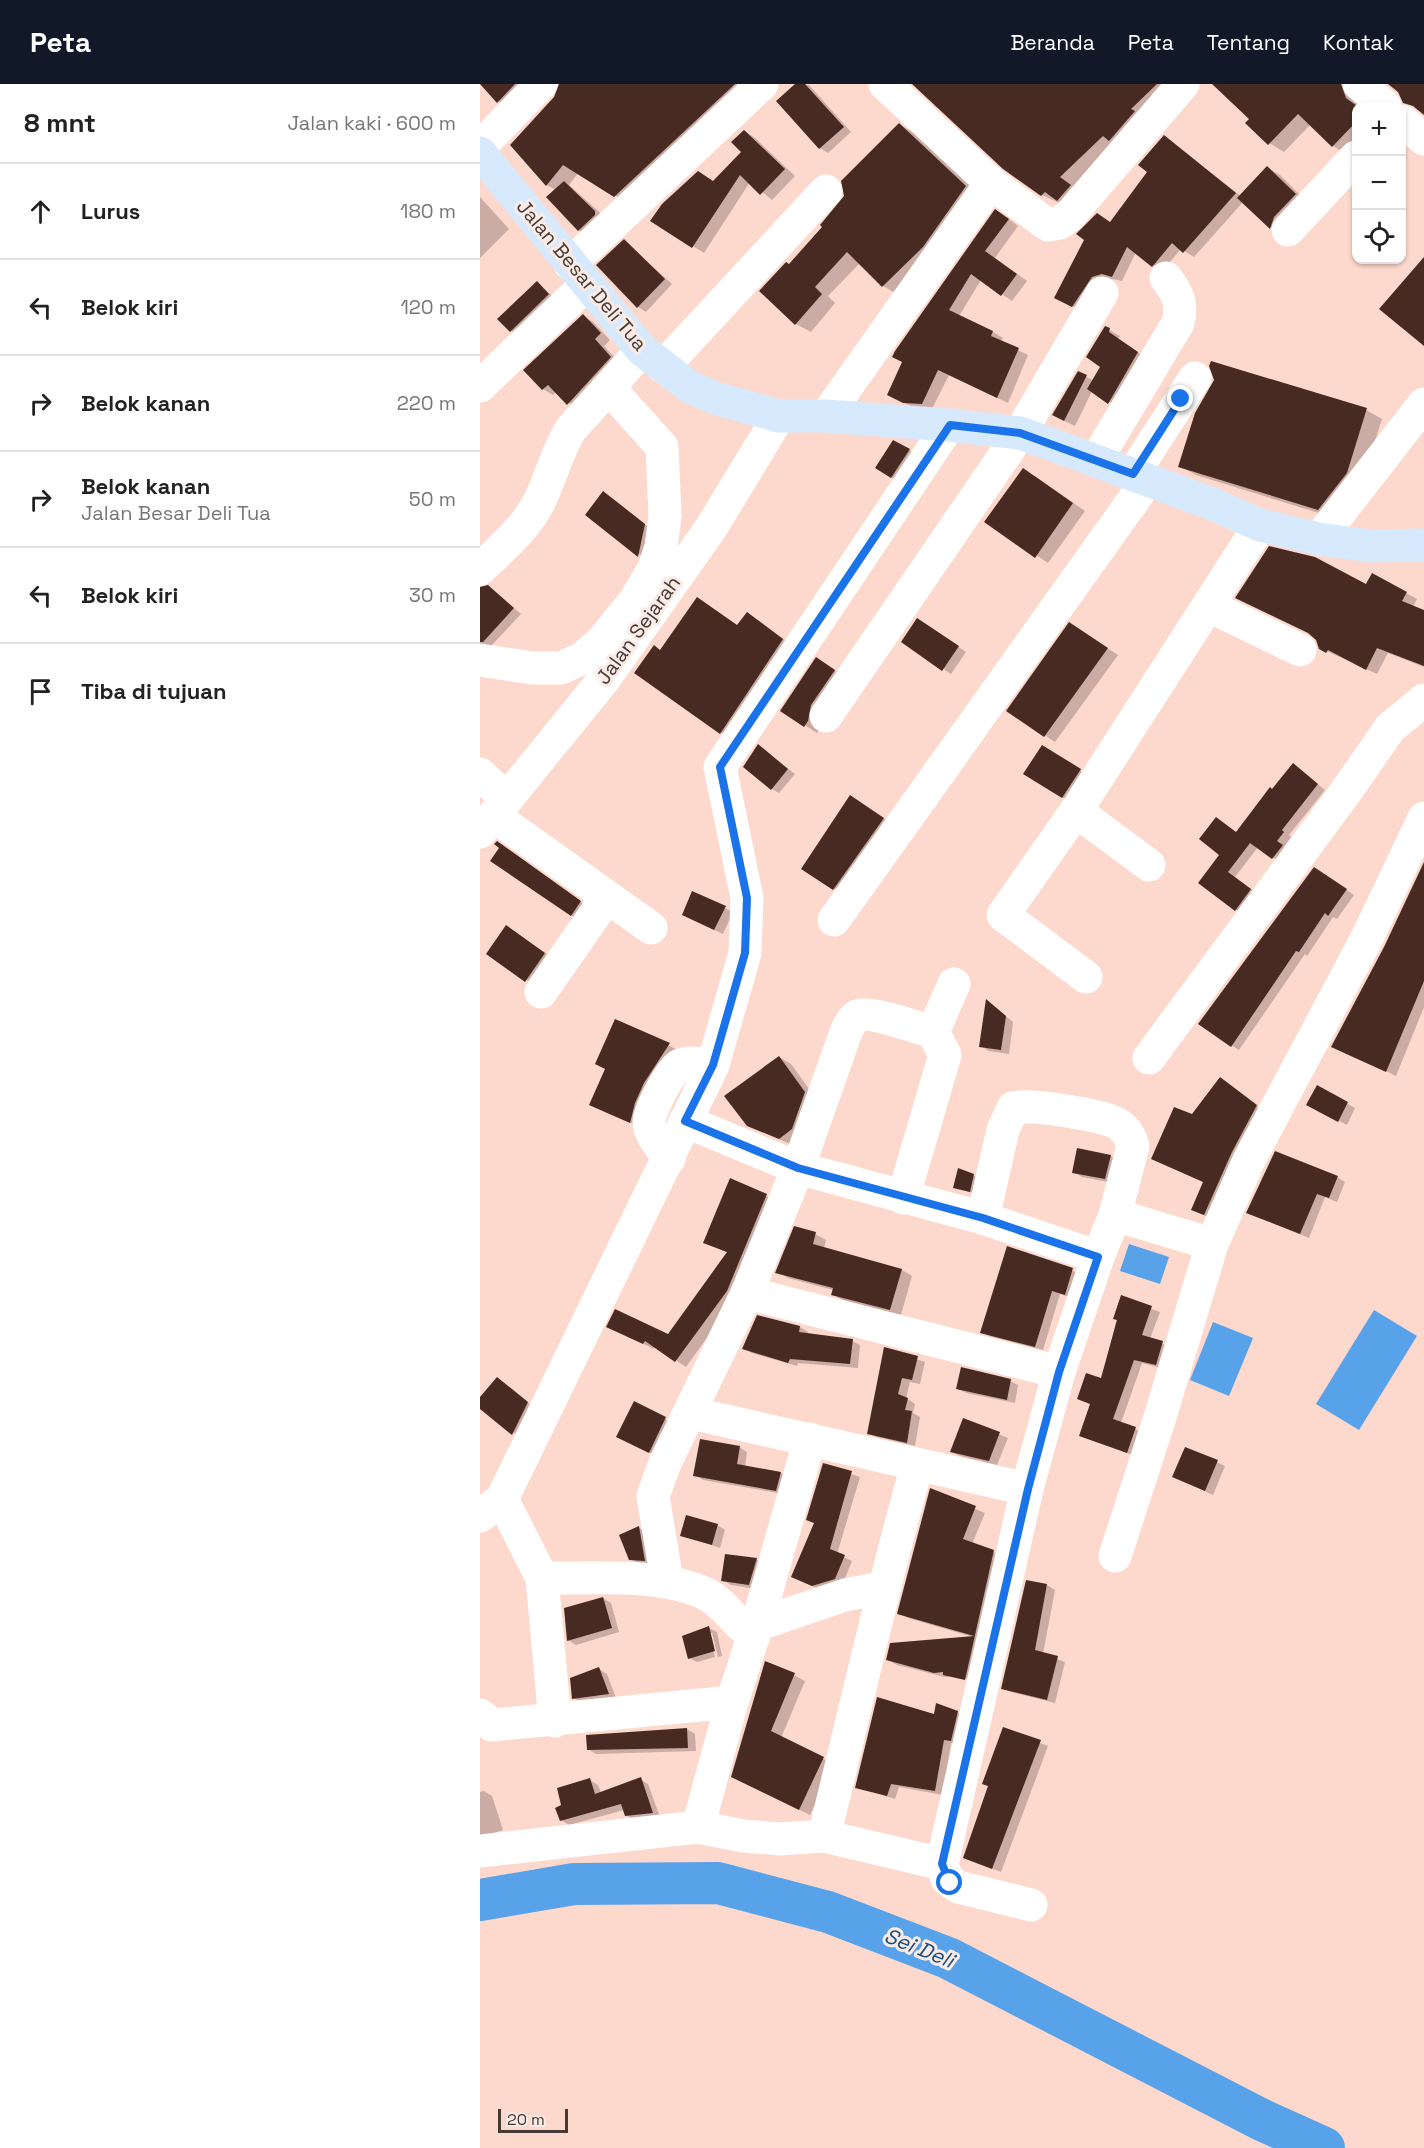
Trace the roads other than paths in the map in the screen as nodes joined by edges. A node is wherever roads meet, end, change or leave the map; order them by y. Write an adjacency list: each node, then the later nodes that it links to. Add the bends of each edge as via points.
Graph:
1 (541, 84): 9 (street)
2 (762, 84): 15 (street)
3 (885, 84): 12 (street)
4 (1183, 84): 12 (street, via 1060,223 1048,225)
5 (1359, 84): 6 (street)
6 (1380, 102)
7 (1406, 125): 8 (street)
8 (1424, 139)
9 (480, 147)
10 (480, 153): 15 (main road, Jalan Besar Deli Tua)
11 (1352, 161): 14 (street)
12 (991, 183): 24 (street)
13 (826, 191): 18 (street)
14 (1288, 230)
15 (579, 274): 18 (main road, Jalan Besar Deli Tua); 20 (street)
16 (1166, 278): 27 (street, via 1179,294 1182,308 1178,323)
17 (1102, 293): 26 (street)
18 (652, 359): 21 (street); 23 (main road, Jalan Besar Deli Tua, via 690,387)
19 (1195, 378): 28 (street)
20 (480, 386)
21 (610, 389): 32 (street, via 563,442 530,518); 35 (street, via 662,447 664,534 654,568 634,602 583,658 561,668)
22 (1424, 404): 30 (street)
23 (779, 416): 24 (main road, Jalan Besar Deli Tua); 40 (street, Jalan Sejarah, via 711,528 612,668)
24 (826, 416): 25 (main road, Jalan Besar Deli Tua)
25 (950, 425): 26 (main road, Jalan Besar Deli Tua); 51 (street, via 720,767 747,898 745,953)
26 (1020, 433): 27 (main road, Jalan Besar Deli Tua); 37 (street)
27 (1096, 460): 28 (main road, Jalan Besar Deli Tua)
28 (1140, 477): 29 (main road, Jalan Besar Deli Tua); 44 (street)
29 (1260, 525): 30 (main road, Jalan Besar Deli Tua); 33 (street)
30 (1319, 539): 31 (main road, Jalan Besar Deli Tua, via 1370,546)
31 (1424, 545)
32 (480, 569)
33 (1209, 606): 34 (street); 39 (street)
34 (1300, 650)
35 (480, 660)
36 (1424, 700): 50 (street, via 1390,728)
37 (826, 716)
38 (480, 774): 40 (street)
39 (1076, 811): 42 (street); 46 (street, via 1003,915)
40 (494, 816): 43 (street)
41 (1424, 818): 58 (street, via 1367,938 1249,1160)
42 (1149, 865)
43 (607, 897): 45 (street); 48 (street)
44 (834, 920)
45 (651, 928)
46 (1086, 977)
47 (954, 984): 49 (street)
48 (541, 992)
49 (933, 1032): 54 (street, via 873,1016 858,1016 851,1021); 55 (street, via 944,1061)
50 (1149, 1058)
51 (713, 1065): 52 (street); 53 (street, via 679,1066 670,1074 653,1109 651,1129)
52 (685, 1121): 53 (street); 54 (street)
53 (669, 1159): 66 (street)
54 (798, 1168): 55 (street); 60 (street)
55 (903, 1198): 57 (street)
56 (1115, 1215): 57 (street, via 1134,1146 1124,1129 1112,1121 1022,1105 1013,1108 1006,1120); 58 (street); 59 (street)
57 (983, 1218): 59 (street)
58 (1212, 1244): 67 (street)
59 (1098, 1257): 61 (street)
60 (747, 1293): 61 (street); 62 (street)
61 (1059, 1372): 65 (street)
62 (691, 1413): 63 (street); 69 (street, via 653,1496)
63 (810, 1439): 64 (street); 71 (street)
64 (917, 1466): 65 (street); 70 (street)
65 (1028, 1489): 78 (street)
66 (491, 1508): 68 (street)
67 (1115, 1556)
68 (542, 1578): 69 (street); 73 (street)
69 (667, 1581): 71 (street, via 705,1593 717,1600 740,1627)
70 (882, 1588): 71 (street, via 845,1595); 76 (street, via 873,1643)
71 (756, 1630): 72 (street)
72 (732, 1702): 73 (street); 75 (street)
73 (555, 1721): 74 (street)
74 (484, 1722)
75 (698, 1827): 76 (street, via 781,1839); 77 (street)
76 (825, 1836): 78 (street)
77 (480, 1851)
78 (942, 1864): 79 (street, via 946,1879 958,1887)
79 (1031, 1905)

